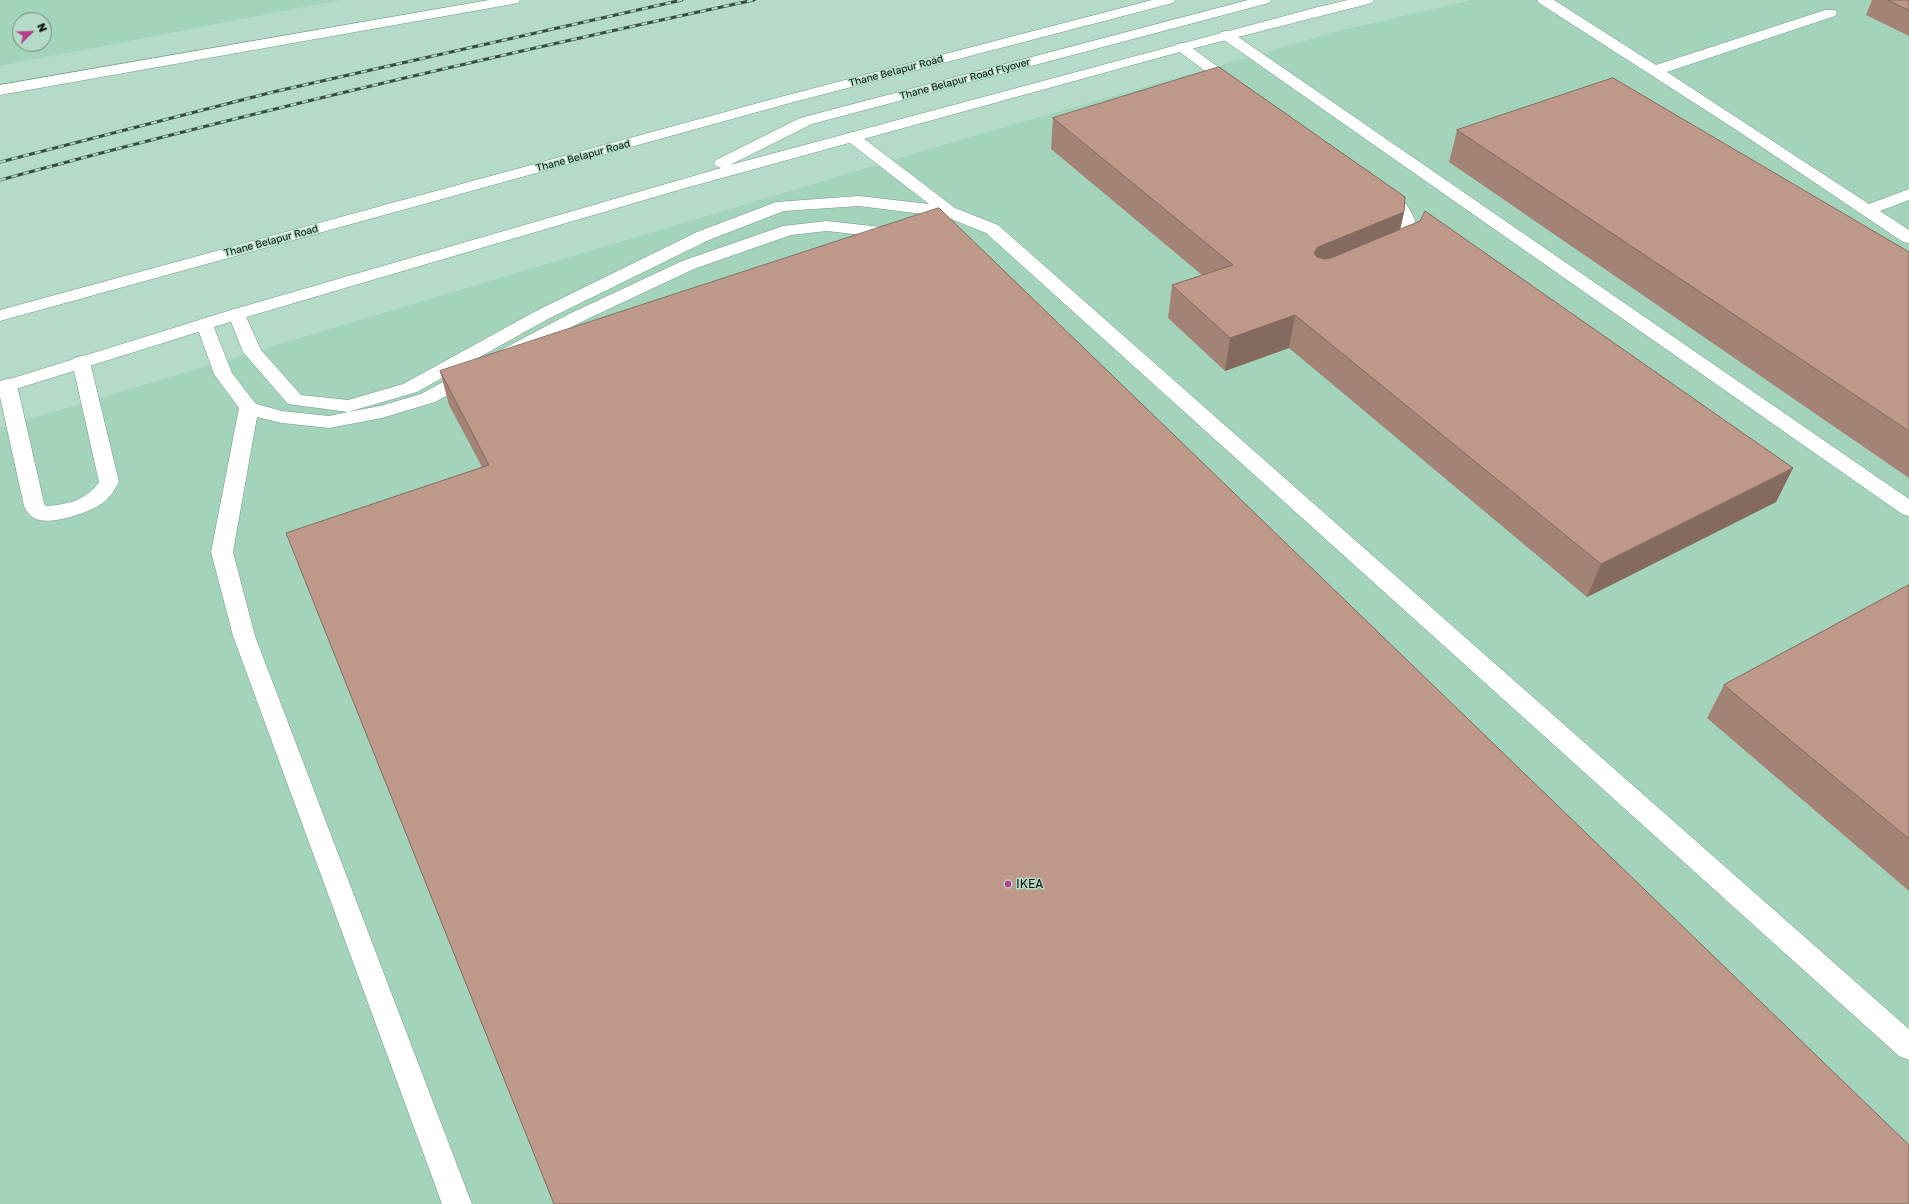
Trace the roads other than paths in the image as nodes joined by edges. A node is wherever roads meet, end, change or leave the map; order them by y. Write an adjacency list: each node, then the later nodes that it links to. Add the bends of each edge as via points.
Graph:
1 (513, 0): 10 (main road)
2 (1168, 0): 24 (main road, Thane Belapur Road, via 786,100)
3 (1264, 0): 14 (main road, Thane Belapur Road Flyover, via 806,122)
4 (1367, 0): 7 (main road)
5 (1544, 0): 9 (main road)
6 (1830, 13): 9 (main road)
7 (1226, 35): 8 (main road); 29 (main road)
8 (1182, 47): 11 (main road); 12 (main road)
9 (1654, 71): 16 (main road)
10 (0, 90)
11 (1246, 94)
12 (852, 137): 14 (main road); 17 (main road)
13 (1367, 182): 22 (main road, via 1392,200 1403,213 1410,233 1406,248)
14 (676, 185): 23 (main road)
15 (1909, 194): 16 (main road)
16 (1868, 210): 20 (main road)
17 (949, 212): 23 (main road, via 859,201 782,206 689,243 542,315 410,388 348,406 295,400 252,352); 30 (main road, via 992,229)
18 (789, 230): 19 (main road, via 827,226); 21 (main road, via 813,233); 28 (main road, via 688,265 575,318 428,398 382,412 329,422 282,417)
19 (905, 234)
20 (1909, 238)
21 (830, 241)
22 (1384, 257)
23 (237, 314): 25 (main road)
24 (0, 316)
25 (205, 324): 26 (main road); 28 (main road, via 223,374)
26 (81, 362): 27 (main road); 27 (main road, via 109,482 104,492 91,502 57,514 41,513 34,506)
27 (3, 386)
28 (249, 408): 31 (main road, via 222,552 244,636)
29 (1909, 509)
30 (1909, 1048)
31 (457, 1204)

